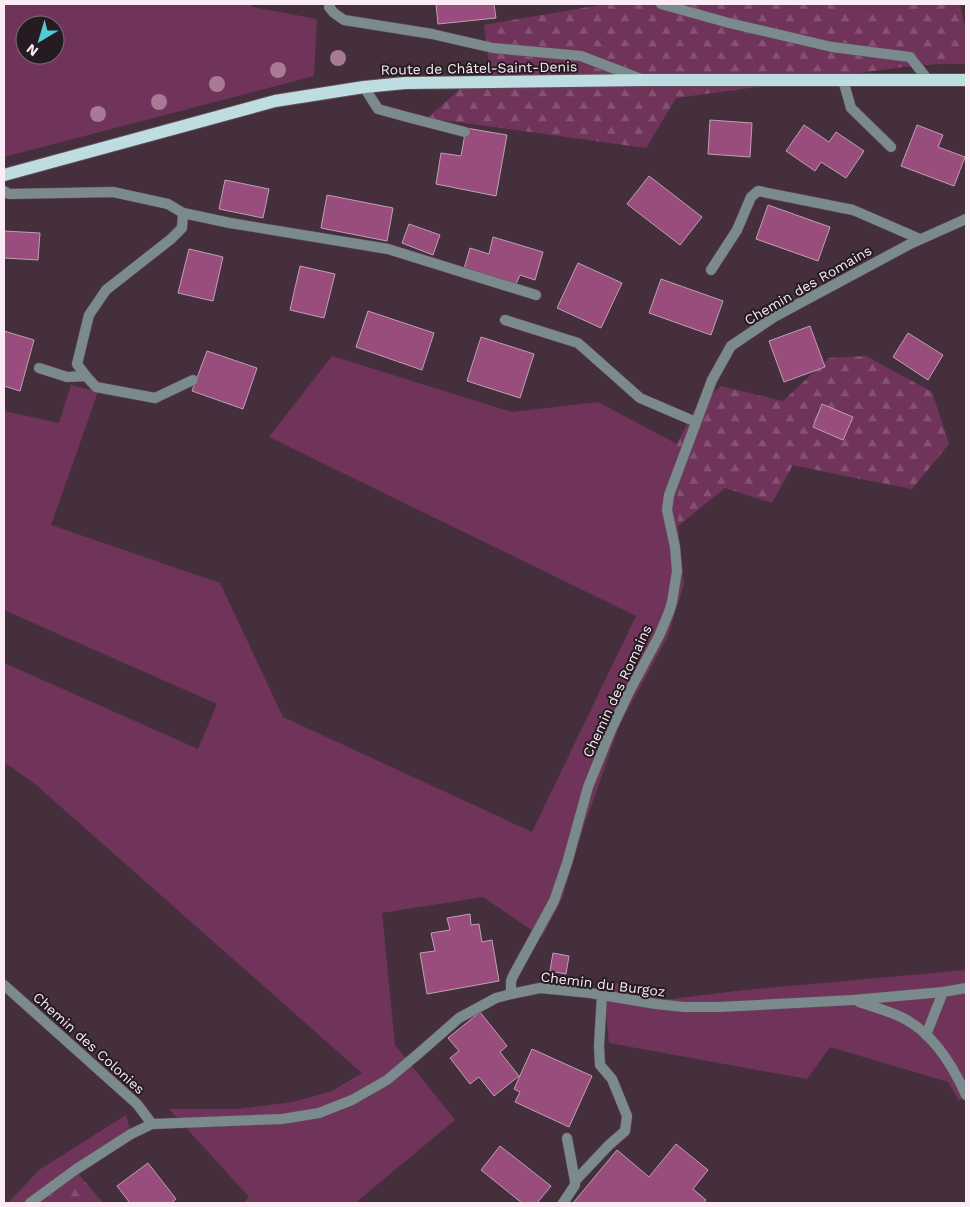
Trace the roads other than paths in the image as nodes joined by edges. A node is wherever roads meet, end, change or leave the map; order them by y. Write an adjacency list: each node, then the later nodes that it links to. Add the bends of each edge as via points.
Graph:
1 (330, 4): 3 (street, via 334,13 344,20 493,48 581,56)
2 (661, 4): 5 (street, via 832,47 910,57)
3 (644, 80): 4 (main road, Route de Châtel-Saint-Denis); 7 (main road, Route de Châtel-Saint-Denis, via 405,83)
4 (843, 80): 5 (main road, Route de Châtel-Saint-Denis); 9 (street, via 851,108)
5 (928, 80): 6 (main road, Route de Châtel-Saint-Denis)
6 (966, 80)
7 (364, 87): 8 (street, via 378,109); 10 (main road, Route de Châtel-Saint-Denis, via 275,101)
8 (465, 132)
9 (891, 147)
10 (4, 175)
11 (4, 191): 12 (street, via 9,194 113,192 168,204)
12 (183, 213): 16 (street, via 388,249); 19 (street, via 182,228 106,290 89,315 77,364)
13 (966, 220): 14 (street, Chemin des Romains)
14 (920, 239): 15 (street, via 853,210 758,192 751,196 737,230); 21 (street, Chemin des Romains, via 774,317 731,346 712,380)
15 (710, 270)
16 (536, 295)
17 (504, 320): 21 (street, via 578,343 640,398)
18 (40, 368): 19 (street, via 68,377)
19 (86, 376): 20 (street, via 96,387 155,398)
20 (193, 380)
21 (696, 422): 25 (street, Chemin des Romains, via 668,502 677,571 669,612 611,730 588,787 558,892 513,976)
22 (4, 985): 30 (street, Chemin des Colonies, via 138,1104)
23 (966, 988): 24 (street, Chemin du Burgoz)
24 (942, 992): 27 (street, Chemin du Burgoz); 28 (street)
25 (511, 994): 26 (street, Chemin du Burgoz, via 540,988); 30 (street, Chemin du Burgoz, via 496,998 459,1018 387,1080 352,1100 318,1113 282,1118)
26 (602, 995): 27 (street, Chemin du Burgoz, via 684,1007); 32 (street, via 600,1065 612,1079 628,1116 625,1131)
27 (853, 1000): 28 (street, via 905,1019)
28 (926, 1035): 29 (street, via 951,1065)
29 (966, 1095)
30 (152, 1124): 33 (street, via 74,1170)
31 (567, 1138): 32 (street)
32 (576, 1181): 34 (street)
33 (30, 1203)
34 (564, 1203)

